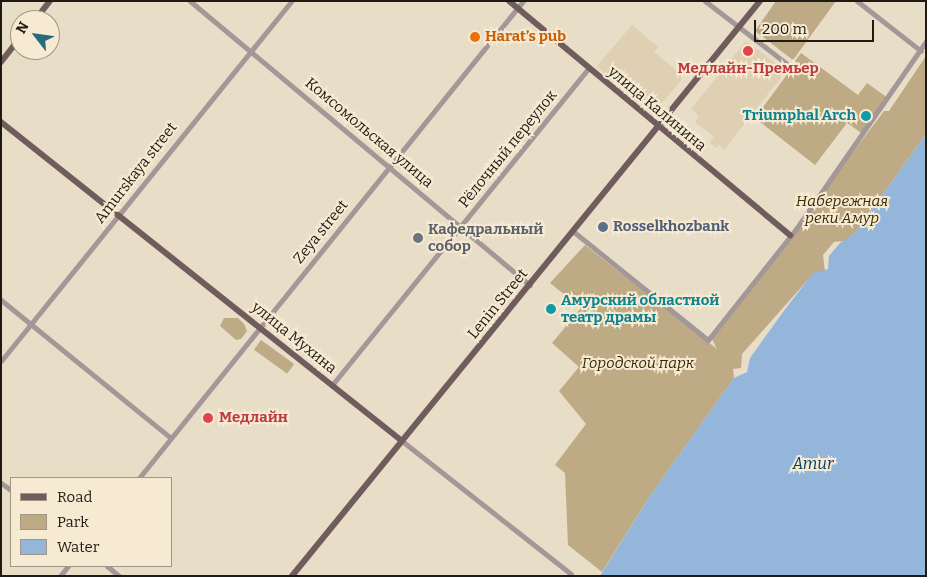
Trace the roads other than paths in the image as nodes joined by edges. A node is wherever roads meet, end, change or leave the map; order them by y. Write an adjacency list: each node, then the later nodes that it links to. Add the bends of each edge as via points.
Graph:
1 (190, 1): 11 (street, Комсомольская улица)
2 (291, 1): 11 (street, Amurskaya street)
3 (509, 1): 8 (main road, улица Калинина)
4 (523, 1): 8 (street, Zeya street)
5 (705, 1): 9 (street)
6 (760, 1): 9 (main road, Lenin Street)
7 (857, 1): 13 (street)
8 (517, 8): 16 (main road, улица Калинина); 19 (street, Zeya street)
9 (739, 28): 15 (street); 18 (main road, Lenin Street)
10 (926, 41): 13 (street)
11 (251, 50): 19 (street, Комсомольская улица); 20 (street, Amurskaya street)
12 (10, 51): 14 (main road)
13 (921, 51): 23 (street)
14 (1, 62)
15 (788, 64)
16 (590, 68): 18 (main road, улица Калинина); 21 (street, Рёлочный переулок)
17 (1, 122): 20 (main road, улица Мухина)
18 (658, 126): 22 (main road, Lenin Street); 23 (main road, улица Калинина)
19 (390, 167): 21 (street, Комсомольская улица); 27 (street, Zeya street)
20 (119, 215): 26 (street, Amurskaya street); 27 (main road, улица Мухина)
21 (460, 227): 24 (street, Комсомольская улица); 29 (street, Рёлочный переулок)
22 (574, 232): 23 (street, via 708,340); 24 (main road, Lenin Street)
23 (790, 236)
24 (530, 285): 31 (main road, Lenin Street)
25 (1, 300): 26 (street)
26 (31, 324): 28 (street, Amurskaya street); 30 (street)
27 (260, 328): 29 (main road, улица Мухина); 30 (street, Zeya street)
28 (1, 361)
29 (332, 385): 31 (main road, улица Мухина)
30 (171, 438): 32 (street, Zeya street)
31 (402, 441): 34 (street, улица Мухина); 36 (main road, Lenin Street)
32 (140, 477)
33 (108, 567): 35 (street)
34 (571, 574)
35 (119, 576)
36 (292, 576)

